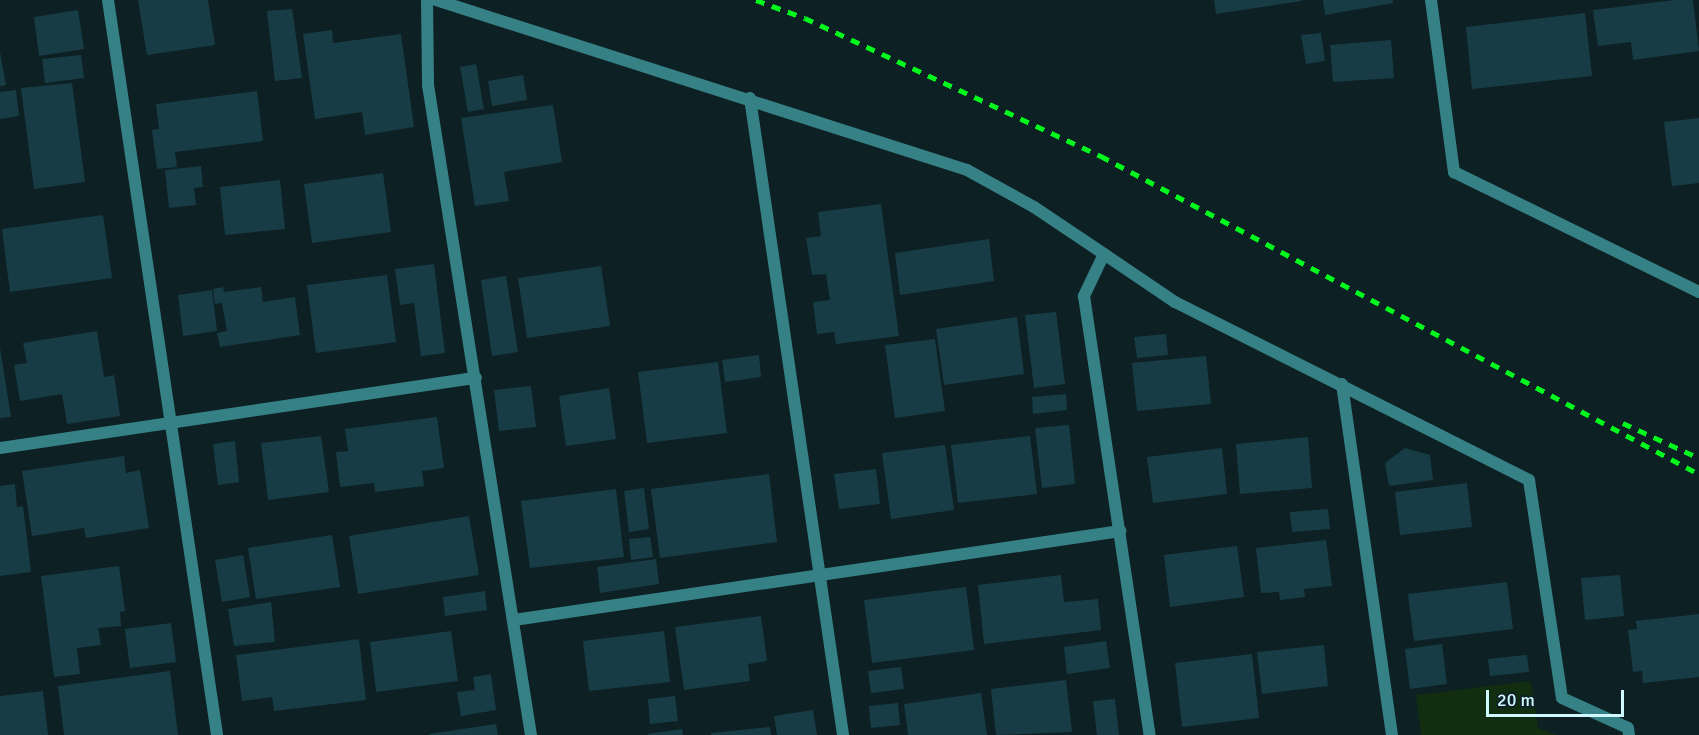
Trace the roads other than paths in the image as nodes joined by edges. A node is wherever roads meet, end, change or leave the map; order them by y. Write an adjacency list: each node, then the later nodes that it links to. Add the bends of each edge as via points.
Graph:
1 (108, 0): 10 (street)
2 (427, 0): 8 (street, via 428,85)
3 (436, 0): 5 (street)
4 (1431, 0): 7 (street, via 1454,172)
5 (750, 98): 6 (street, via 967,170 1034,207); 13 (street)
6 (1104, 254): 9 (street, via 1175,302); 12 (street, via 1084,296)
7 (1699, 292)
8 (476, 378): 10 (street); 14 (street)
9 (1342, 384): 19 (street); 20 (street, via 1529,480 1562,698 1628,729)
10 (172, 422): 11 (street); 15 (street)
11 (0, 448)
12 (1120, 531): 13 (street); 18 (street)
13 (819, 574): 14 (street); 17 (street)
14 (514, 620): 16 (street)
15 (217, 735)
16 (531, 735)
17 (843, 735)
18 (1150, 735)
19 (1392, 735)
20 (1629, 735)

